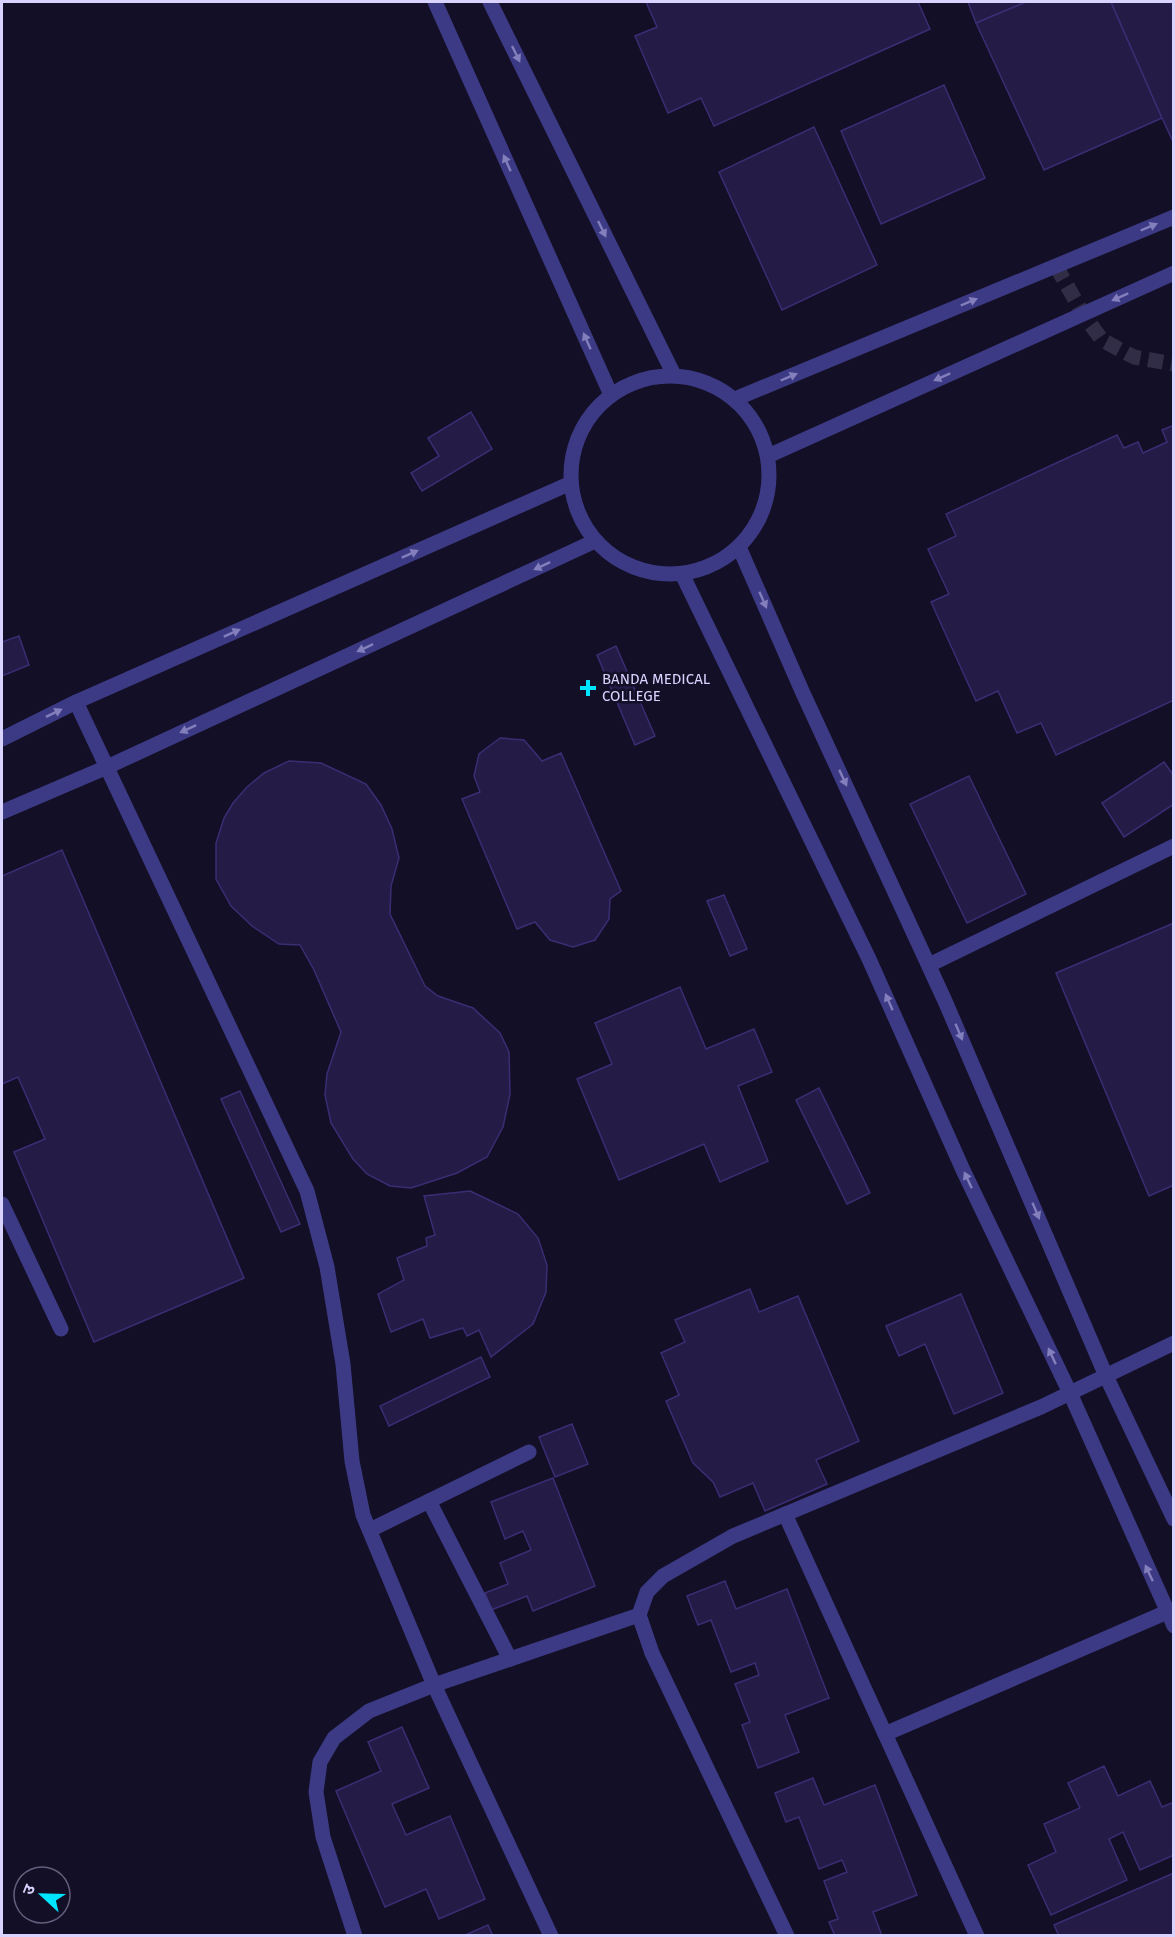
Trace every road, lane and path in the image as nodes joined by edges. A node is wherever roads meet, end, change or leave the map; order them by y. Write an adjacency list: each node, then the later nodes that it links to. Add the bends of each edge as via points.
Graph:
1 (435, 2): 6 (lane, one-way to 1)
2 (490, 2): 5 (lane, one-way to 5)
3 (1173, 217): 7 (lane, one-way to 3)
4 (1173, 273): 8 (lane, one-way to 8)
5 (674, 375): 6 (lane, via 641,380); 7 (lane, via 707,382)
6 (611, 394): 9 (lane, via 588,419 574,449)
7 (735, 399): 8 (lane, via 756,425)
8 (768, 456): 11 (lane, via 769,489 759,521)
9 (571, 483): 10 (lane, via 578,514); 13 (lane, one-way to 9)
10 (595, 541): 12 (lane, via 620,562 650,573); 15 (lane, one-way to 15)
11 (740, 547): 12 (lane, via 713,565); 18 (lane, one-way to 18)
12 (682, 574): 23 (lane, one-way to 12, via 963,1170 869,959)
13 (76, 702): 14 (lane, one-way to 13); 15 (lane)
14 (2, 739)
15 (107, 767): 16 (lane); 28 (lane, via 307,1191 327,1267 343,1364 352,1461)
16 (2, 812)
17 (1173, 846): 18 (lane)
18 (929, 965): 22 (lane, one-way to 22)
19 (2, 1204): 20 (lane)
20 (61, 1329)
21 (1173, 1343): 22 (lane)
22 (1106, 1376): 23 (lane); 27 (lane)
23 (1070, 1394): 26 (lane); 30 (lane, one-way to 23)
24 (529, 1452): 25 (lane)
25 (429, 1501): 28 (lane); 31 (lane)
26 (784, 1514): 29 (lane, via 733,1536 663,1576 647,1592); 33 (lane)
27 (1173, 1519)
28 (370, 1530): 32 (lane)
29 (639, 1615): 31 (lane); 36 (lane, via 652,1653)
30 (1170, 1619): 33 (lane)
31 (510, 1659): 32 (lane)
32 (434, 1685): 34 (lane, via 369,1712 334,1738 320,1762 316,1791 323,1837); 35 (lane)
33 (885, 1734): 37 (lane)
34 (355, 1935)
35 (551, 1935)
36 (787, 1935)
37 (977, 1935)

